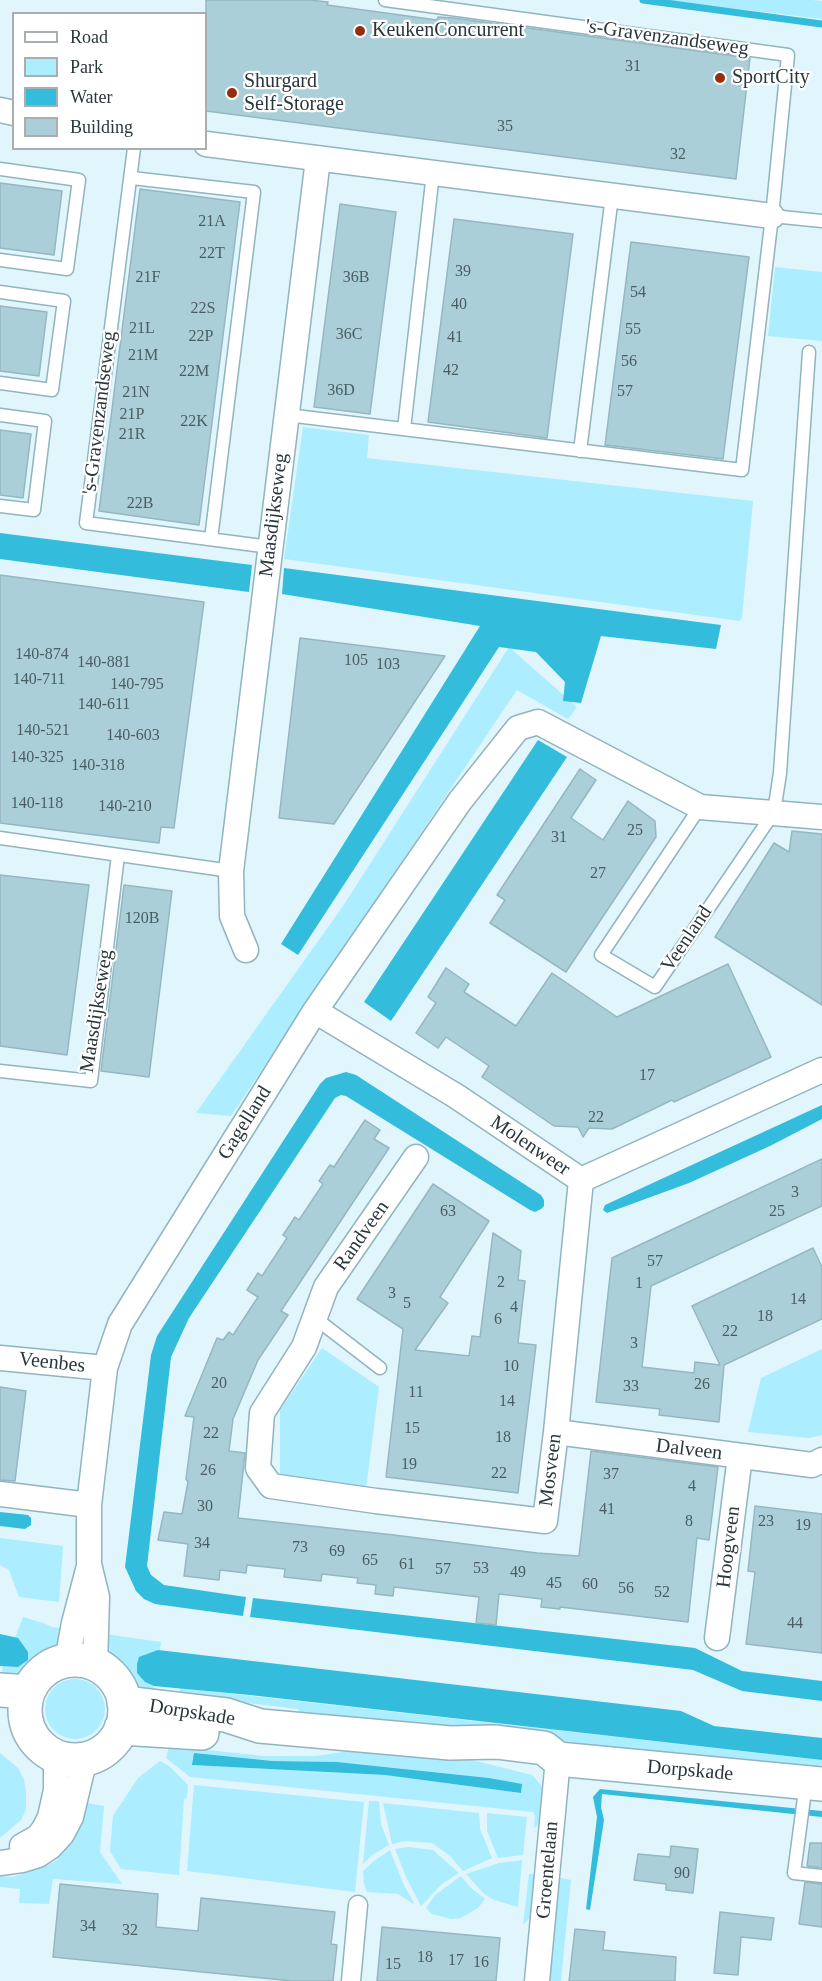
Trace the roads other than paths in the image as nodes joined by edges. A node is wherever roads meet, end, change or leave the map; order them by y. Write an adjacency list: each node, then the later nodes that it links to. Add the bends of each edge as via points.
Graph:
1 (386, 0): 9 (lane, 's-Gravenzandseweg, via 788,55)
2 (207, 144): 4 (street)
3 (134, 150): 7 (lane, 's-Gravenzandseweg)
4 (318, 159): 6 (street); 16 (street, Maasdijkseweg)
5 (0, 170): 11 (lane, via 79,180 67,269)
6 (432, 173): 8 (street); 17 (lane)
7 (132, 178): 20 (lane, via 254,192); 20 (lane, 's-Gravenzandseweg, via 86,523)
8 (612, 196): 9 (street); 18 (lane)
9 (772, 216): 10 (lane); 18 (lane, 's-Gravenzandseweg, via 742,470)
10 (822, 221)
11 (0, 260)
12 (0, 292): 14 (lane, via 64,301 52,390)
13 (809, 352): 23 (lane, via 781,762)
14 (0, 383)
15 (0, 415): 19 (lane, via 45,421 34,510)
16 (287, 415): 17 (lane, 's-Gravenzandseweg); 21 (street, Maasdijkseweg)
17 (404, 429): 18 (lane, 's-Gravenzandseweg)
18 (580, 451)
19 (0, 506)
20 (211, 539): 21 (lane, 's-Gravenzandseweg)
21 (270, 547): 27 (street, Maasdijkseweg)
22 (700, 807): 23 (street); 23 (lane, Veenland, via 601,954 655,987); 29 (street, Gagelland, via 538,722 518,728 460,801)
23 (774, 812): 24 (street)
24 (822, 817)
25 (0, 838): 26 (lane)
26 (118, 855): 27 (lane); 31 (lane, Maasdijkseweg, via 91,1081)
27 (231, 872): 28 (street, Maasdijkseweg, via 232,916)
28 (246, 950)
29 (315, 1011): 33 (street, Molenweer, via 456,1096); 36 (street, Gagelland, via 120,1324)
30 (822, 1070): 33 (street, Molenweer)
31 (0, 1071)
32 (416, 1157): 34 (street, Randveen, via 326,1287)
33 (581, 1180): 38 (street, Mosveen)
34 (315, 1318): 37 (lane); 41 (street, Randveen, via 304,1347 262,1413 258,1468)
35 (0, 1358): 36 (street, Veenbes)
36 (105, 1368): 43 (street, Gagelland)
37 (380, 1368)
38 (556, 1432): 39 (street, Dalveen); 41 (street, Mosveen, via 545,1521)
39 (740, 1456): 40 (street, Dalveen, via 812,1465); 44 (street, Hoogveen)
40 (822, 1460)
41 (271, 1486)
42 (0, 1494): 43 (street)
43 (89, 1505): 45 (street, Gagelland, via 89,1564 74,1623)
44 (717, 1638)
45 (81, 1663): 46 (main road, via 48,1668); 47 (main road, via 104,1669 115,1680)
46 (14, 1704): 48 (main road, via 40,1745)
47 (122, 1716): 48 (main road, via 116,1737 103,1751); 49 (main road, Dorpskade, via 222,1734 260,1726 450,1743 496,1742 544,1748)
48 (71, 1757): 51 (street, via 44,1829 31,1842); 52 (street, via 71,1817 62,1834 38,1855)
49 (558, 1759): 50 (main road, Dorpskade); 56 (street, Groentelaan)
50 (810, 1789): 53 (lane, via 800,1820 794,1873)
51 (0, 1854)
52 (0, 1863)
53 (822, 1876)
54 (358, 1905): 55 (street)
55 (351, 1981)
56 (537, 1981)

